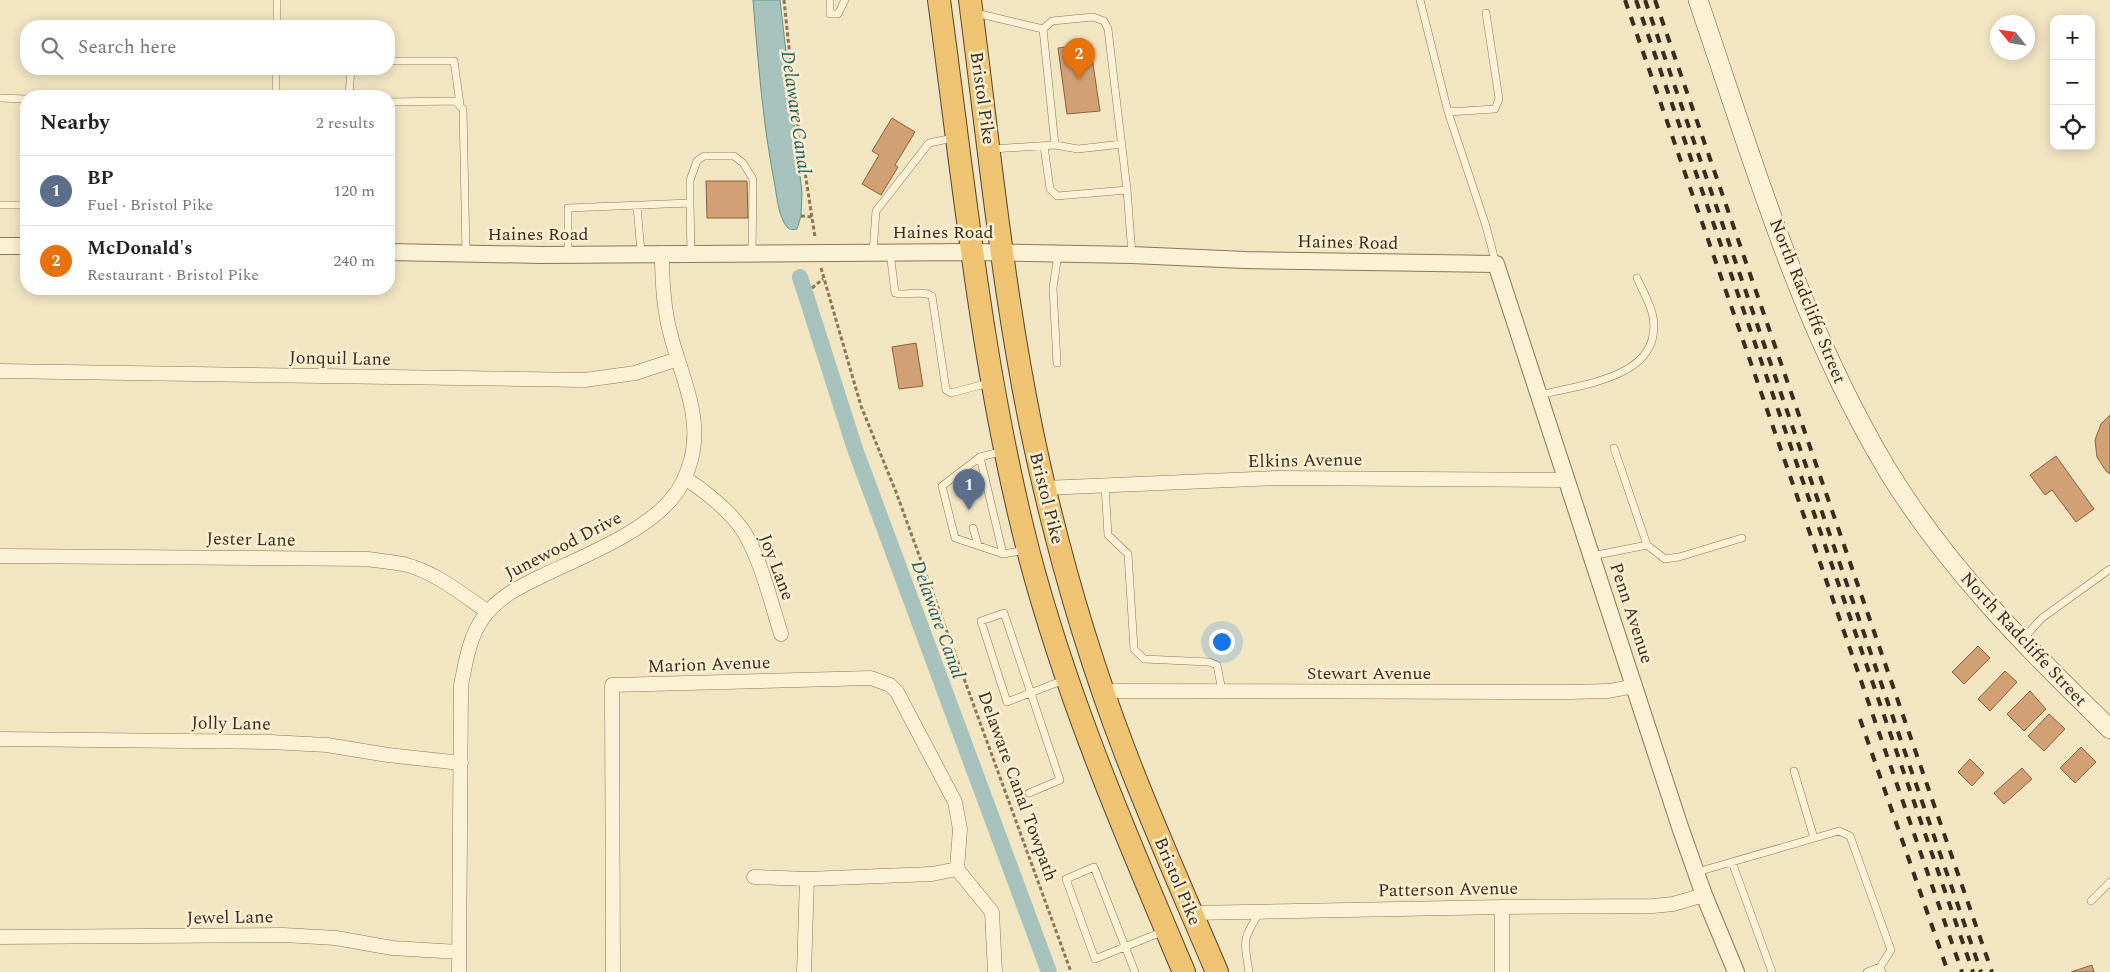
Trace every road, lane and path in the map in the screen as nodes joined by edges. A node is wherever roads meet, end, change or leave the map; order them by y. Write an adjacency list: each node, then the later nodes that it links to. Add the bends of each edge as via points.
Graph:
1 (277, 0): 10 (lane)
2 (784, 0): 33 (path, via 796,114)
3 (830, 0): 4 (lane, via 830,14 838,14)
4 (846, 0)
5 (939, 0): 22 (highway, Bristol Pike)
6 (1420, 0): 21 (lane)
7 (1698, 0): 80 (main road, North Radcliffe Street, via 1809,314 1855,412 1889,472 1925,525 1963,576)
8 (970, 6): 11 (lane); 26 (highway, Bristol Pike)
9 (1486, 13): 21 (lane, via 1499,98 1495,109)
10 (277, 20)
11 (1043, 29): 23 (lane, via 1052,21 1093,17 1104,21 1108,29); 24 (lane)
12 (395, 61): 20 (lane, via 454,61)
13 (276, 75): 15 (lane)
14 (351, 75): 16 (lane)
15 (276, 90)
16 (349, 90)
17 (0, 98): 18 (lane)
18 (20, 99)
19 (395, 102): 20 (lane)
20 (460, 104): 46 (lane, via 463,109)
21 (1448, 112): 50 (lane)
22 (958, 137): 38 (lane, via 929,143 876,211); 40 (highway, Bristol Pike)
23 (1122, 144): 24 (lane, via 1078,150); 27 (lane)
24 (1054, 145): 25 (lane)
25 (1044, 146): 26 (lane); 27 (lane, via 1050,189 1057,196)
26 (990, 149): 41 (highway, Bristol Pike)
27 (1128, 190): 49 (lane)
28 (690, 203): 31 (lane); 43 (lane); 44 (lane, via 692,170 697,161 704,156 734,156 744,163 753,179)
29 (0, 205): 30 (lane)
30 (20, 205)
31 (637, 206): 47 (lane, via 568,208); 48 (lane)
32 (801, 216): 33 (path)
33 (812, 217): 34 (path)
34 (813, 227)
35 (0, 246): 36 (street)
36 (20, 246)
37 (395, 252): 46 (street, Haines Road)
38 (872, 252): 39 (street, Haines Road); 44 (street, Haines Road)
39 (890, 252): 40 (street, Haines Road); 58 (lane, via 894,293 927,292 932,296 946,390 952,393)
40 (973, 252): 41 (street, Haines Road); 58 (highway, Bristol Pike)
41 (1003, 252): 45 (street, Haines Road); 67 (highway, Bristol Pike, via 1019,366)
42 (662, 253): 43 (street, Haines Road); 48 (street, Haines Road); 55 (street, Junewood Drive, via 663,301)
43 (691, 253): 44 (street, Haines Road)
44 (752, 253)
45 (1058, 253): 49 (street, Haines Road); 56 (lane, via 1053,288)
46 (466, 254): 47 (street, Haines Road)
47 (568, 254): 48 (street, Haines Road)
48 (640, 254)
49 (1132, 254): 50 (street, Haines Road, via 1245,260)
50 (1496, 264): 59 (street, Penn Avenue)
51 (822, 269): 53 (path, Delaware Canal Towpath)
52 (1637, 278): 59 (lane, via 1653,316 1654,330 1648,351 1633,367 1618,375)
53 (824, 280): 54 (path); 112 (path, Delaware Canal Towpath, via 861,406 896,492)
54 (812, 288)
55 (678, 359): 57 (street, Jonquil Lane, via 635,373 585,380); 64 (street, Junewood Drive, via 694,423 691,459)
56 (1057, 363)
57 (0, 371)
58 (992, 382): 61 (highway, Bristol Pike)
59 (1539, 395): 65 (street, Penn Avenue)
60 (1614, 448): 72 (lane)
61 (1005, 451): 62 (lane); 73 (highway, Bristol Pike)
62 (980, 457): 63 (lane); 74 (lane)
63 (959, 473): 68 (lane); 71 (lane, via 942,486 955,538)
64 (685, 478): 78 (street, Junewood Drive, via 672,499 643,523 518,588); 79 (street, Joy Lane, via 731,516 752,546)
65 (1567, 480): 66 (street, Elkins Avenue, via 1278,478); 76 (street, Penn Avenue)
66 (1105, 486): 67 (street, Elkins Avenue); 85 (lane, via 1108,536 1128,554 1134,649 1144,659 1217,665)
67 (1044, 488): 83 (highway, Bristol Pike, via 1072,595)
68 (965, 496)
69 (973, 528): 71 (lane)
70 (1742, 538): 72 (lane, via 1665,559)
71 (978, 544): 74 (lane)
72 (1647, 545): 76 (lane)
73 (1028, 550): 74 (lane); 81 (highway, Bristol Pike)
74 (1003, 554)
75 (0, 556): 78 (street, Jester Lane, via 368,559 421,570)
76 (1592, 556): 82 (street, Penn Avenue)
77 (2110, 569): 80 (lane, via 2042,618)
78 (488, 612): 88 (street, Junewood Drive, via 473,635 461,685)
79 (781, 634)
80 (2022, 640): 86 (main road, North Radcliffe Street)
81 (1067, 679): 84 (lane); 103 (highway, Bristol Pike, via 1097,763)
82 (1635, 686): 85 (street, Stewart Avenue, via 1569,692); 94 (street, Penn Avenue)
83 (1103, 691): 85 (street, Stewart Avenue); 102 (highway, Bristol Pike, via 1128,761)
84 (1030, 692): 84 (lane, via 1007,702 981,621 1004,613); 90 (lane, via 1060,780)
85 (1222, 692)
86 (2110, 729)
87 (0, 738): 88 (street, Jolly Lane, via 327,745)
88 (461, 763): 106 (street, Junewood Drive)
89 (1794, 771): 91 (lane)
90 (1029, 793)
91 (1814, 838): 92 (lane); 107 (lane, via 1839,831 1850,836 1891,950)
92 (1732, 862): 94 (lane); 119 (lane)
93 (957, 869): 96 (street, via 932,874); 109 (street, Marion Avenue, via 960,829 955,802 897,692 890,685 871,678 612,685); 111 (street, via 992,912)
94 (1696, 872): 98 (street, Penn Avenue)
95 (754, 877): 96 (street)
96 (807, 879): 110 (street)
97 (2110, 882): 99 (lane)
98 (1704, 895): 100 (street, Patterson Avenue, via 1653,906); 118 (street, Penn Avenue)
99 (2091, 901)
100 (1502, 907): 101 (street, Patterson Avenue); 117 (street)
101 (1260, 911): 102 (street, Patterson Avenue); 116 (lane, via 1247,932 1245,944)
102 (1191, 913): 115 (highway, Bristol Pike)
103 (1166, 930): 105 (lane); 114 (highway, Bristol Pike)
104 (0, 936): 106 (street, Jewel Lane, via 284,935)
105 (1124, 947): 105 (lane, via 1095,959 1066,878 1094,867); 113 (lane)
106 (459, 952): 108 (street, Junewood Drive)
107 (1881, 970): 120 (lane)
108 (459, 972)
109 (613, 972)
110 (804, 972)
111 (995, 972)
112 (1071, 972)
113 (1135, 972)
114 (1184, 972)
115 (1217, 972)
116 (1249, 972)
117 (1502, 972)
118 (1736, 972)
119 (1772, 972)
120 (1867, 972)

